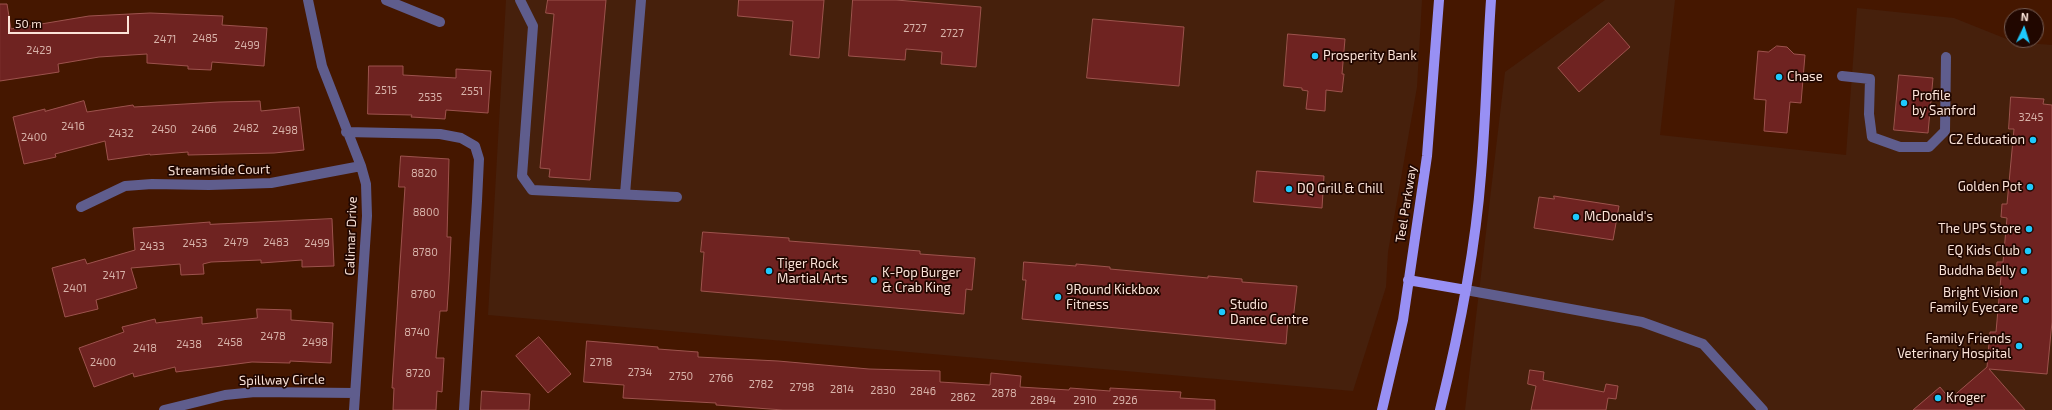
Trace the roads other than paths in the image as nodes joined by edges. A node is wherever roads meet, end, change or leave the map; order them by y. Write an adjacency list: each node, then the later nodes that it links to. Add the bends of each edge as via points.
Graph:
1 (308, 0): 10 (street, Calimar Drive, via 322,66)
2 (386, 0): 7 (street)
3 (520, 0): 12 (street, via 532,26 522,176 532,190)
4 (641, 0): 12 (street)
5 (1439, 0): 15 (main road, Teel Parkway, via 1427,156)
6 (1491, 0): 16 (main road, via 1481,176)
7 (440, 22)
8 (1946, 57): 9 (street, via 1945,131 1929,147 1900,147 1872,137 1868,114 1870,79)
9 (1842, 76)
10 (346, 132): 11 (street, Calimar Drive); 20 (street, via 440,134 461,138 475,146 478,159 477,194)
11 (361, 166): 14 (street, Streamside Court, via 271,183 125,186); 17 (street, Calimar Drive, via 366,184 367,216)
12 (625, 194): 13 (street)
13 (677, 197)
14 (80, 206)
15 (1408, 280): 16 (main road); 21 (main road, Teel Parkway, via 1403,320)
16 (1466, 290): 22 (main road); 23 (street, via 1642,322 1703,344)
17 (355, 393): 18 (street, Spillway Circle, via 255,392 225,395); 19 (street, Calimar Drive)
18 (164, 410)
19 (354, 410)
20 (464, 410)
21 (1382, 410)
22 (1440, 410)
23 (1763, 410)

